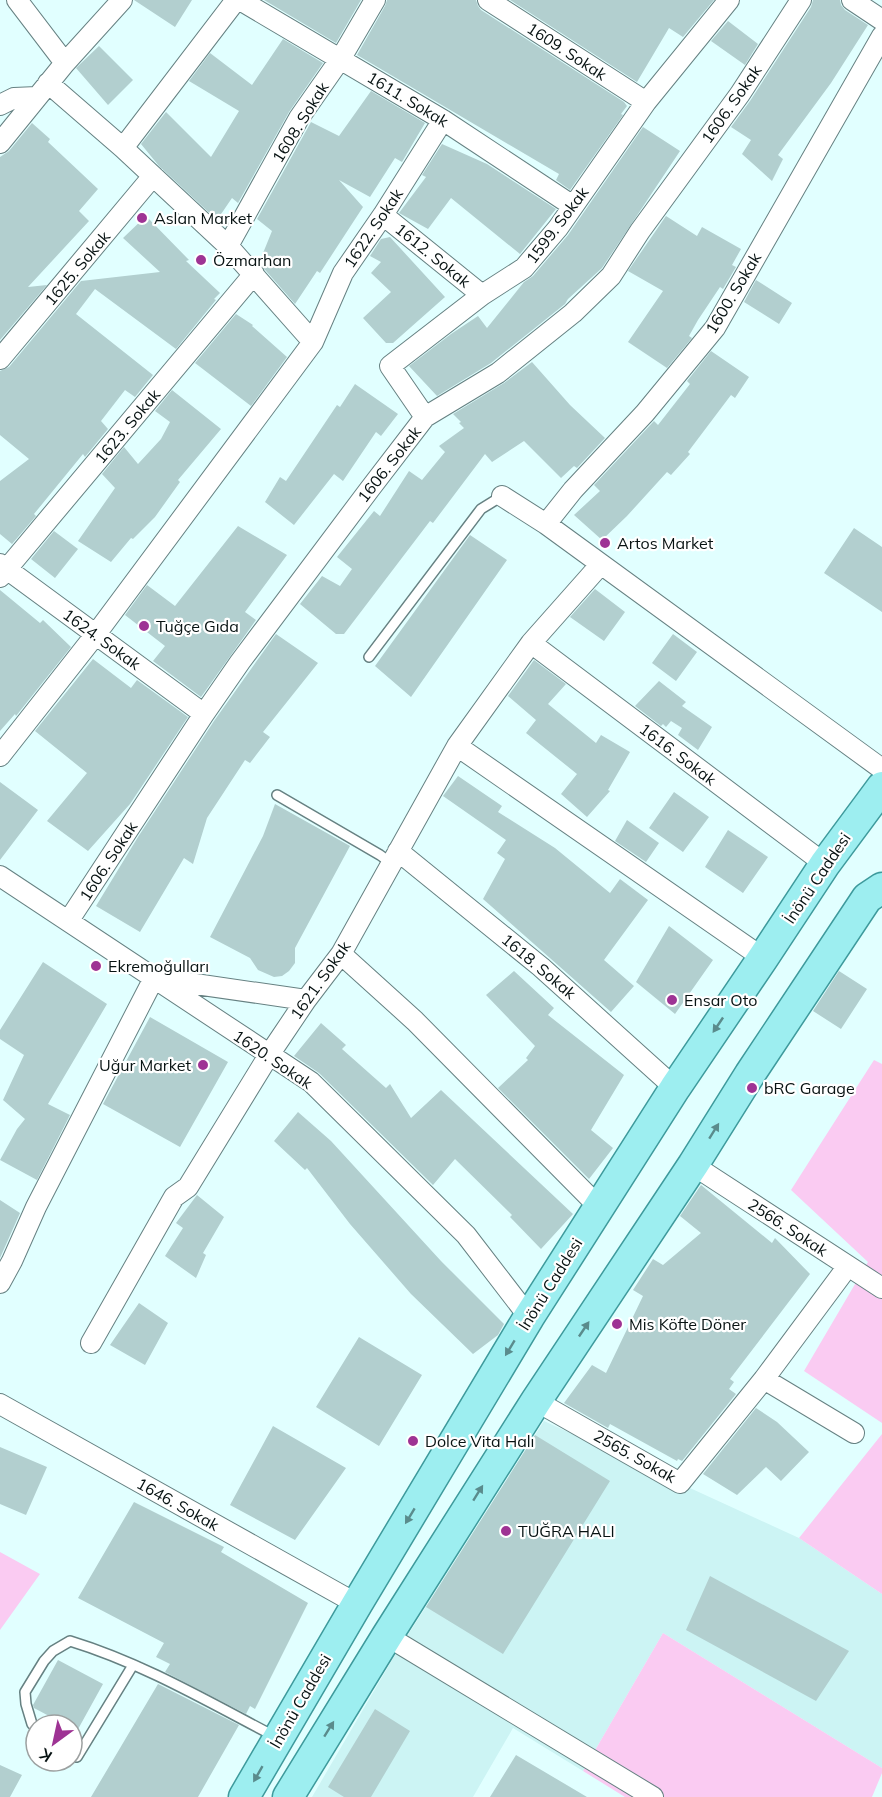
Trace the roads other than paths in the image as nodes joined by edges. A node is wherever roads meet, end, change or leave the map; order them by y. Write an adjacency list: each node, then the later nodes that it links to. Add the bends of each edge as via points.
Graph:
1 (17, 0): 12 (street)
2 (122, 0): 12 (street)
3 (238, 0): 11 (street, 1611. Sokak); 18 (street)
4 (375, 0): 11 (street, 1608. Sokak)
5 (488, 0): 14 (street, 1609. Sokak)
6 (801, 0): 27 (street, 1606. Sokak, via 740,94 611,276 573,313 498,374)
7 (852, 0): 9 (street)
8 (726, 1): 14 (street, 1599. Sokak)
9 (882, 20)
10 (882, 36): 29 (street, 1600. Sokak, via 715,328 645,414)
11 (341, 58): 16 (street, 1611. Sokak); 22 (street, 1608. Sokak, via 299,118)
12 (65, 63): 13 (street)
13 (43, 90): 15 (street); 17 (street); 18 (street)
14 (646, 102): 20 (street, 1599. Sokak)
15 (0, 105)
16 (443, 120): 20 (street, 1611. Sokak); 21 (street, 1622. Sokak)
17 (0, 143)
18 (123, 148): 19 (street)
19 (153, 176): 22 (street); 26 (street, 1625. Sokak)
20 (573, 206): 24 (street, 1599. Sokak, via 524,268)
21 (383, 215): 24 (street, 1612. Sokak); 25 (street, 1622. Sokak, via 343,273)
22 (228, 246): 23 (street)
23 (254, 274): 25 (street); 31 (street, 1623. Sokak)
24 (482, 295): 27 (street, 1599. Sokak, via 390,366)
25 (313, 342): 32 (street, 1622. Sokak)
26 (0, 359)
27 (425, 417): 35 (street, 1606. Sokak)
28 (502, 496): 29 (street); 34 (lane, via 481,509)
29 (546, 524): 30 (street)
30 (601, 564): 33 (street, 1621. Sokak); 38 (street)
31 (2, 570): 32 (street, 1624. Sokak)
32 (96, 634): 35 (street, 1624. Sokak); 37 (street, 1622. Sokak)
33 (531, 643): 36 (street, 1621. Sokak); 42 (street, 1616. Sokak)
34 (369, 657)
35 (204, 714): 45 (street, 1606. Sokak)
36 (457, 746): 41 (street, 1621. Sokak); 47 (street)
37 (0, 756)
38 (882, 769)
39 (882, 787): 42 (main road, İnönü Caddesi)
40 (277, 795): 41 (lane, via 380,855)
41 (394, 857): 46 (street, 1621. Sokak); 51 (street, 1618. Sokak, via 541,967)
42 (825, 864): 47 (main road, İnönü Caddesi)
43 (0, 876): 45 (street, 1620. Sokak)
44 (882, 888): 52 (main road, one-way to 44, via 867,898)
45 (69, 920): 48 (street, 1620. Sokak)
46 (341, 954): 49 (street, 1621. Sokak); 53 (street, via 415,1021)
47 (764, 958): 51 (main road, İnönü Caddesi, one-way to 51)
48 (154, 978): 49 (street); 50 (street, 1620. Sokak); 55 (street)
49 (306, 1000): 50 (street, 1621. Sokak)
50 (269, 1055): 57 (street, 1620. Sokak, via 311,1082 466,1235); 58 (street, 1621. Sokak, via 188,1187 174,1197)
51 (675, 1088): 53 (main road, İnönü Caddesi)
52 (693, 1165): 54 (street, 2566. Sokak); 60 (main road, one-way to 52)
53 (599, 1207): 57 (main road, İnönü Caddesi)
54 (848, 1266): 56 (street, 2566. Sokak); 59 (street, 2565. Sokak)
55 (0, 1283)
56 (882, 1288)
57 (529, 1317): 63 (main road, İnönü Caddesi, one-way to 63)
58 (90, 1342)
59 (764, 1379): 60 (street, 2565. Sokak, via 680,1483); 62 (street)
60 (536, 1401): 64 (main road, one-way to 60)
61 (0, 1404): 63 (street, 1646. Sokak)
62 (854, 1432)
63 (357, 1604): 67 (main road, İnönü Caddesi)
64 (387, 1636): 70 (main road, one-way to 64); 71 (street)
65 (133, 1665): 66 (lane, via 70,1641 44,1661 26,1692); 67 (lane); 68 (lane)
66 (29, 1713)
67 (279, 1738): 69 (main road, İnönü Caddesi, one-way to 69)
68 (84, 1746)
69 (244, 1797)
70 (288, 1797)
71 (653, 1797)

